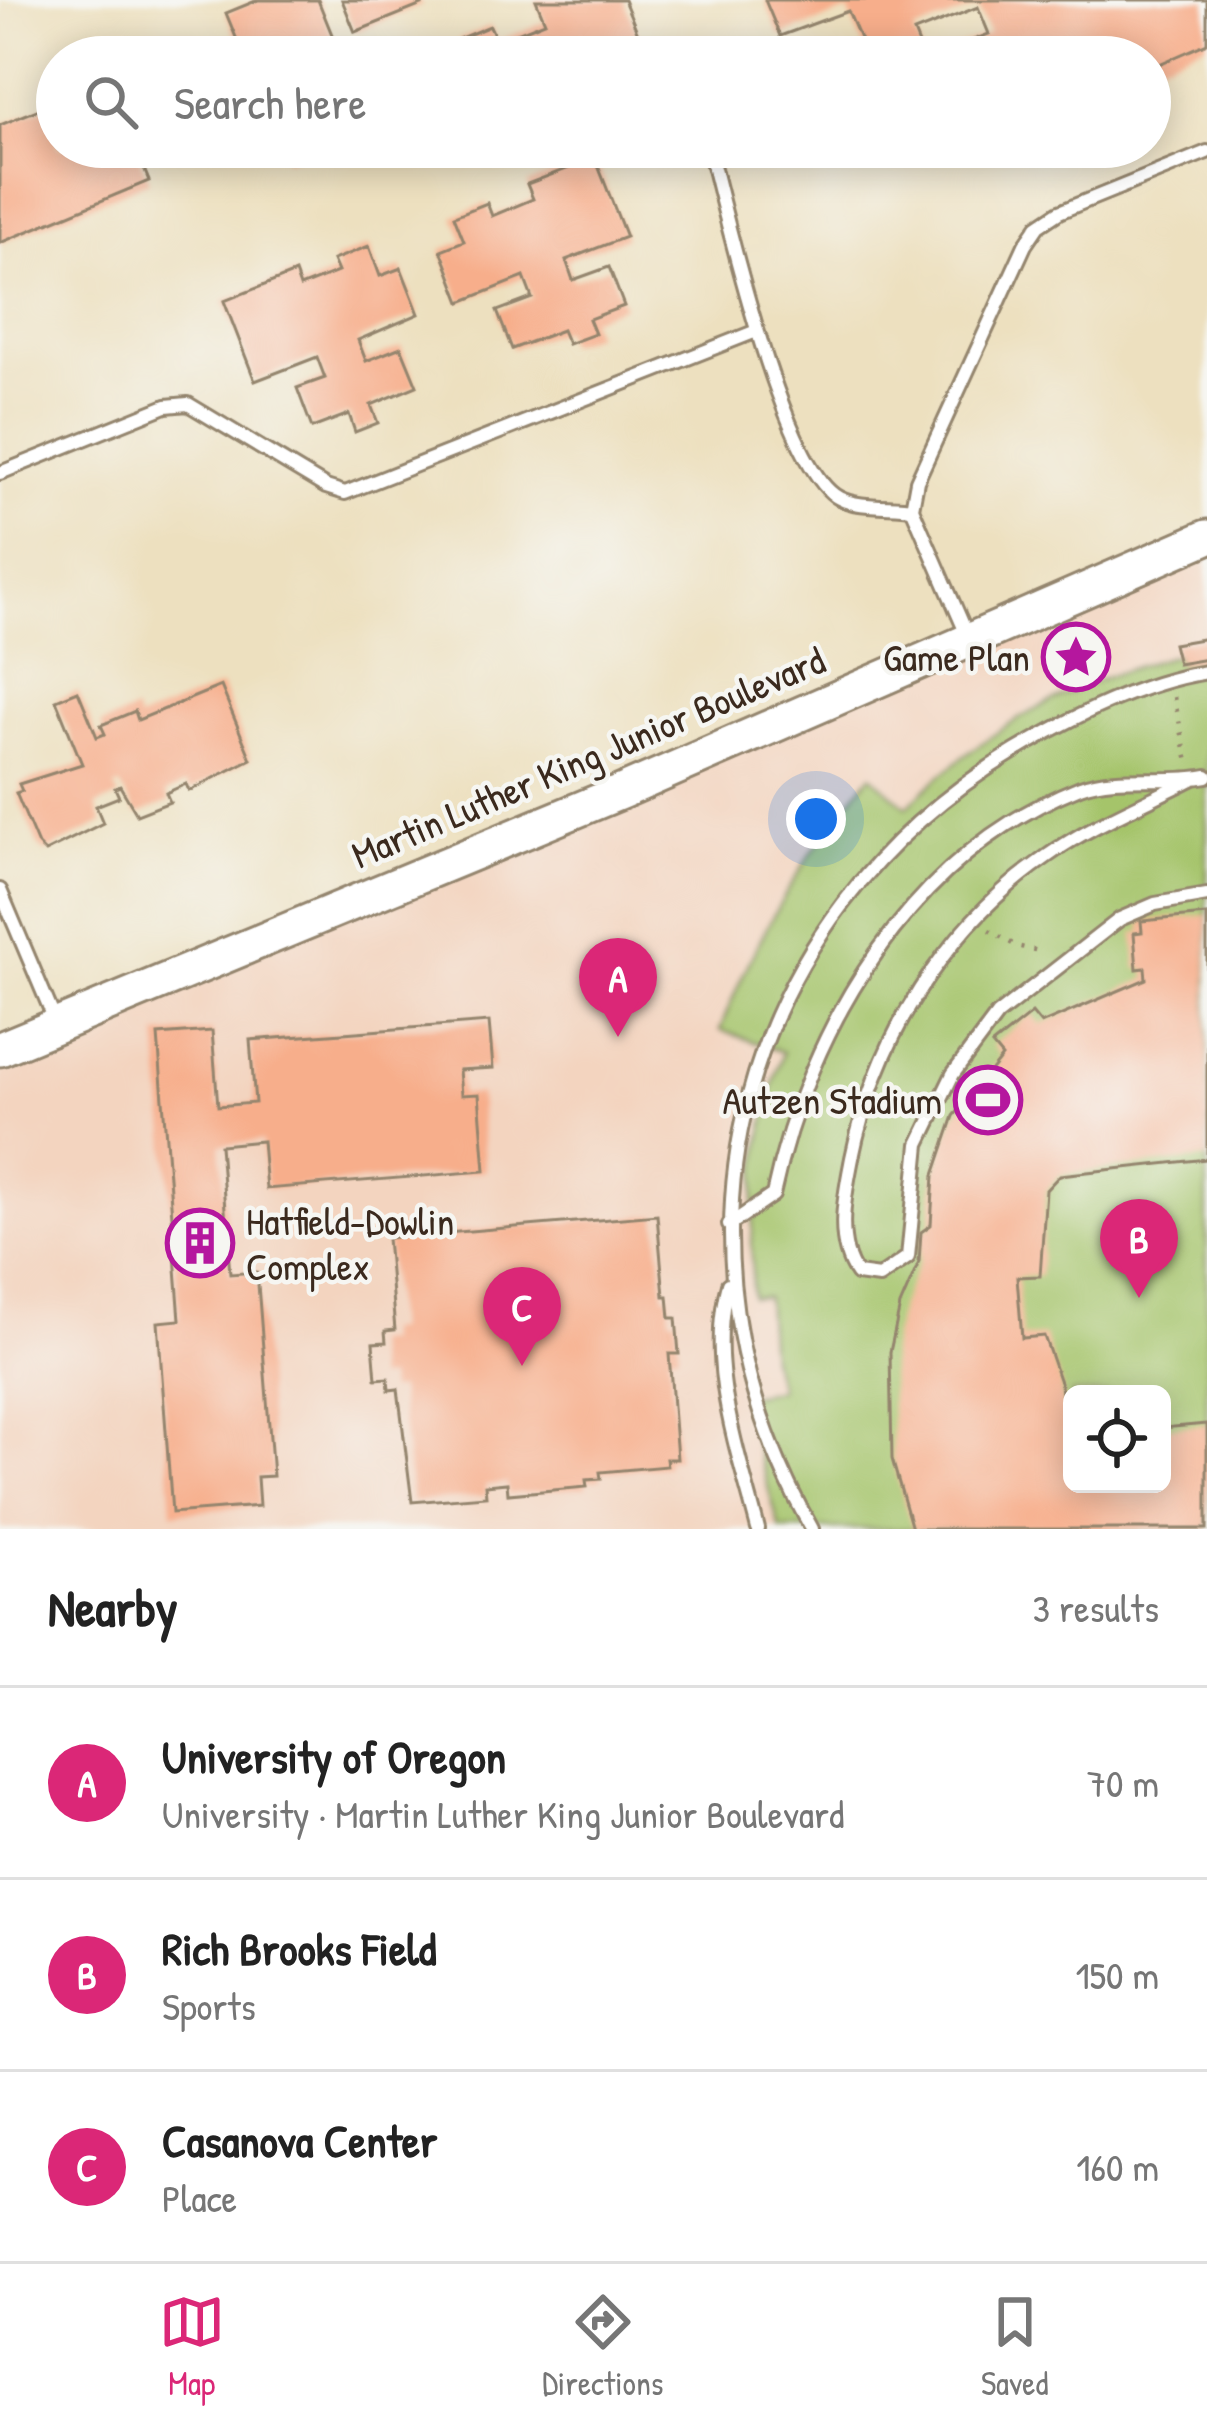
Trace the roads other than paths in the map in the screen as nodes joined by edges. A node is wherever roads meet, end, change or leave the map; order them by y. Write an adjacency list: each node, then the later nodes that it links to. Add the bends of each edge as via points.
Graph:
1 (1207, 152): 2 (lane)
2 (1171, 167)
3 (714, 168): 5 (lane)
4 (1168, 168): 7 (lane, via 1038,226 917,482)
5 (754, 332): 6 (lane, via 345,493 188,404); 7 (lane, via 816,476 842,500)
6 (0, 472)
7 (912, 508): 9 (lane)
8 (1207, 537): 9 (main road, Martin Luther King Junior Boulevard)
9 (969, 638): 15 (main road, Martin Luther King Junior Boulevard)
10 (1207, 672): 17 (lane, via 1093,710 970,778 867,872 825,925 764,1045 735,1158)
11 (1207, 776): 12 (lane)
12 (1192, 779): 14 (lane, via 1046,857 976,918 914,998 872,1085 856,1141 843,1218 850,1265 867,1279 908,1257 914,1159 934,1107 998,1015 1137,910); 17 (lane, via 1077,788 1025,816 932,889 891,933 826,1032 785,1138 773,1196)
13 (0, 890): 15 (lane)
14 (1207, 895)
15 (57, 1026): 16 (main road, Martin Luther King Junior Boulevard)
16 (0, 1049)
17 (729, 1225): 18 (lane)
18 (729, 1277): 19 (lane, via 717,1322); 20 (lane, via 758,1417)
19 (758, 1529)
20 (812, 1529)

